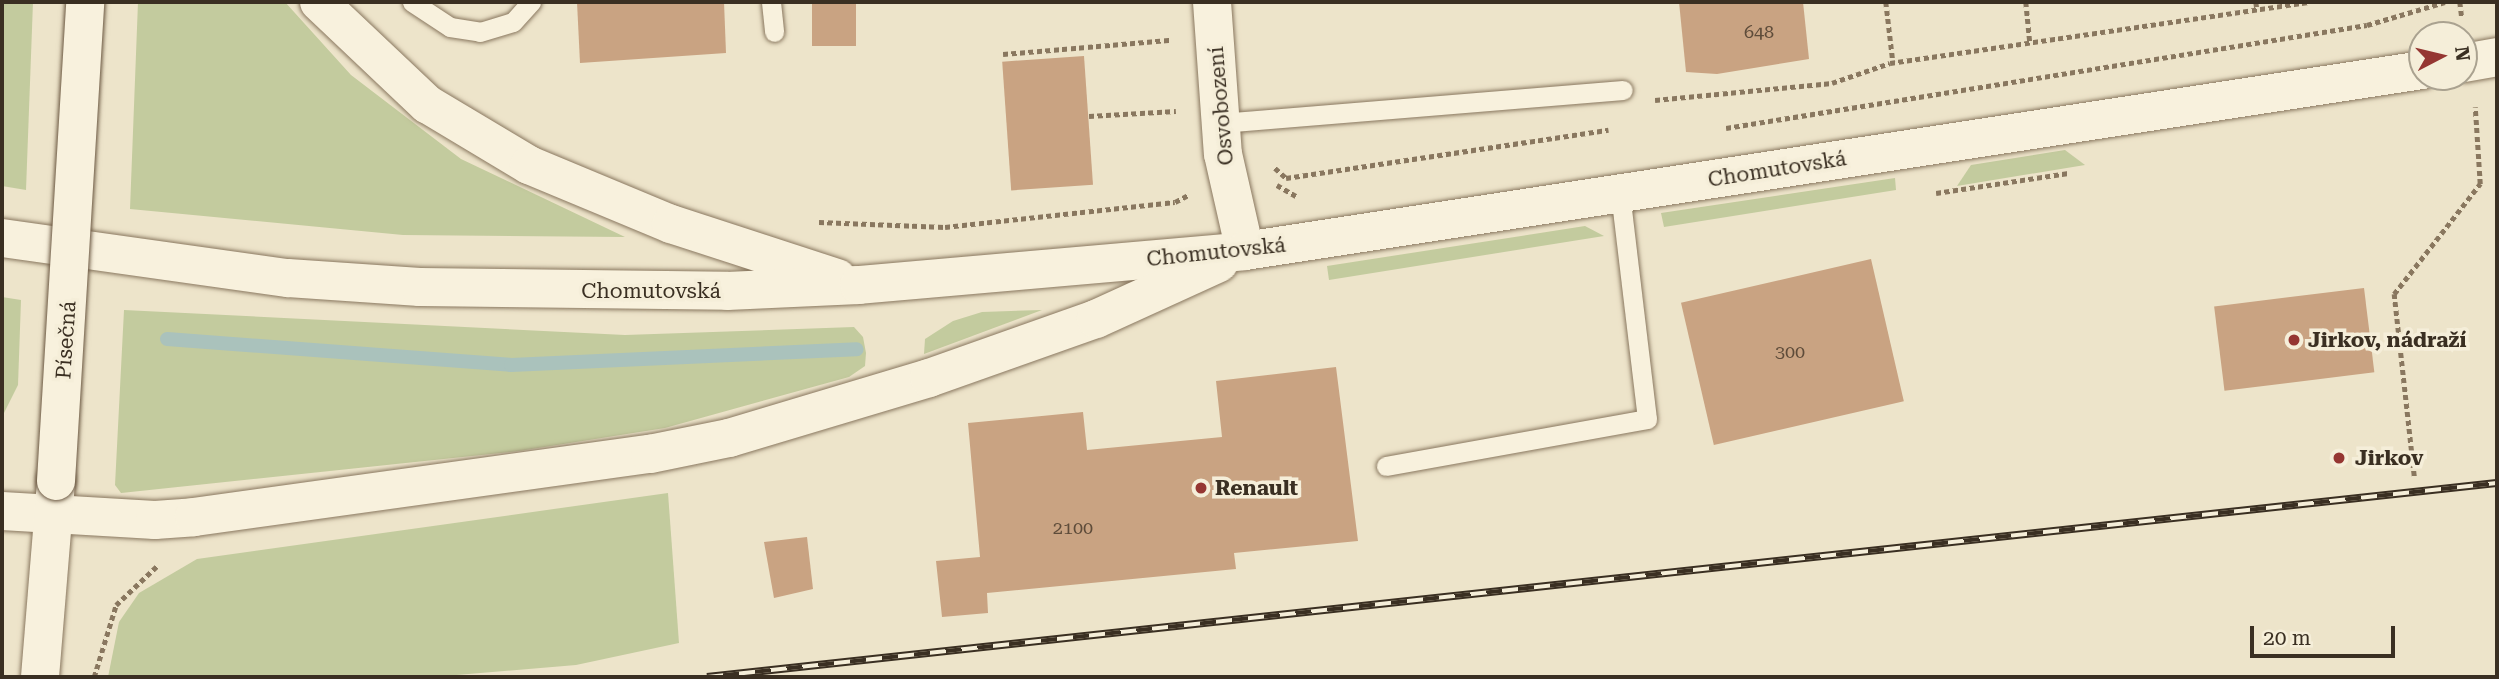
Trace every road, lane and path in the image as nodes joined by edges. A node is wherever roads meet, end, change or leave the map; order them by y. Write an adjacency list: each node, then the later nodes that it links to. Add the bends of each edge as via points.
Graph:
1 (85, 2): 33 (street, Písečná, bridge)
2 (319, 2): 30 (street, via 427,104 528,165 671,224)
3 (412, 2): 4 (lane, via 450,27 480,32 513,22)
4 (531, 2)
5 (771, 2): 13 (lane)
6 (1212, 2): 23 (street, Osvobození)
7 (1886, 2): 17 (path)
8 (2026, 2): 15 (path)
9 (2256, 2): 12 (path)
10 (2309, 2): 12 (path)
11 (2445, 2): 25 (path, via 2367,25)
12 (2257, 9): 15 (path)
13 (774, 32)
14 (1183, 39): 16 (path)
15 (2030, 43): 17 (path)
16 (1003, 54)
17 (1893, 62): 21 (path, via 1832,83)
18 (2408, 71): 26 (street, Chomutovská)
19 (1623, 90): 23 (lane)
20 (2478, 91): 32 (path, via 2480,184 2394,294)
21 (1645, 101)
22 (1089, 116): 23 (path)
23 (1221, 127): 24 (path, via 1262,147 1286,178); 27 (path, via 1256,149 1278,187 1293,197); 29 (street, Osvobození)
24 (1616, 129)
25 (1712, 131)
26 (1620, 193): 29 (street, Chomutovská); 31 (lane, via 1647,419)
27 (1307, 195)
28 (2, 238): 30 (street, Chomutovská, via 288,278 420,287 727,291)
29 (1245, 251): 30 (street, Chomutovská); 33 (street, via 1096,319 929,378 729,438 570,466 194,517)
30 (859, 285)
31 (1386, 466)
32 (2414, 475)
33 (55, 498): 34 (street); 35 (street, Písečná)
34 (2, 511)
35 (40, 677)

